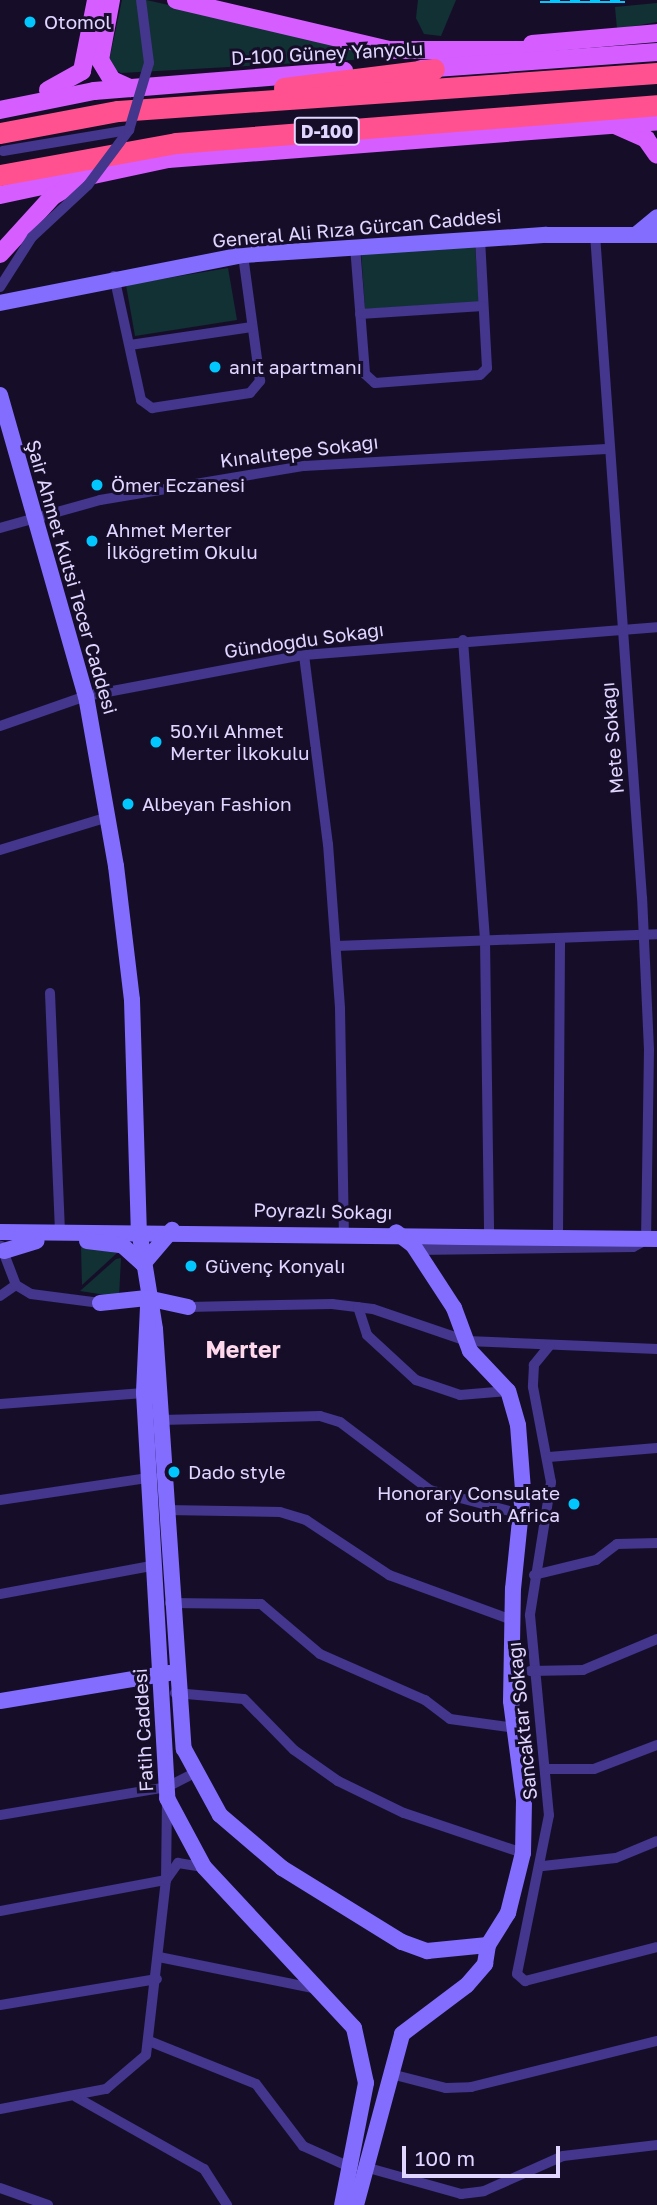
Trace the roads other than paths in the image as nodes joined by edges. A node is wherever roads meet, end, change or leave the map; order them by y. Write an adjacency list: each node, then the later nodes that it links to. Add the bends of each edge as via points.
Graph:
1 (96, 0): 14 (main road, via 82,71)
2 (111, 0): 11 (main road, via 100,60 114,82)
3 (141, 0): 18 (street, bridge, via 148,65)
4 (176, 0): 7 (main road, via 417,52)
5 (222, 0): 6 (main road, via 417,45)
6 (657, 33)
7 (657, 41)
8 (657, 52): 9 (main road, D-100 Güney Yanyolu)
9 (434, 69): 11 (main road, D-100 Güney Yanyolu); 13 (highway)
10 (657, 73): 13 (highway, D-100)
11 (130, 88): 14 (main road, D-100 Güney Yanyolu)
12 (657, 106): 22 (highway, D-100, via 176,143)
13 (173, 107): 19 (highway, D-100)
14 (4, 109)
15 (657, 121): 16 (main road)
16 (612, 124): 17 (main road); 20 (main road, via 646,139); 21 (main road)
17 (657, 128)
18 (129, 130): 19 (street); 33 (street, bridge, via 88,185 32,237)
19 (1, 142)
20 (657, 155)
21 (108, 168): 23 (main road); 30 (main road, via 53,195)
22 (0, 175)
23 (0, 195)
24 (657, 217): 26 (main road)
25 (595, 234): 26 (main road, General Ali Rıza Gürcan Caddesi); 28 (main road, General Ali Rıza Gürcan Caddesi); 40 (street, Mete Sokağı)
26 (636, 234): 27 (main road, General Ali Rıza Gürcan Caddesi)
27 (657, 235)
28 (480, 239): 29 (main road, General Ali Rıza Gürcan Caddesi); 35 (street)
29 (355, 246): 31 (main road, General Ali Rıza Gürcan Caddesi); 36 (street)
30 (0, 254)
31 (243, 255): 32 (main road, General Ali Rıza Gürcan Caddesi); 37 (street)
32 (114, 276): 34 (main road, General Ali Rıza Gürcan Caddesi); 38 (street)
33 (0, 287)
34 (0, 303)
35 (483, 306): 36 (street); 36 (street, via 487,368 480,375 375,383 365,373)
36 (360, 314)
37 (253, 327): 38 (street); 38 (street, via 260,382 250,393 152,408 141,400)
38 (130, 345)
39 (0, 395): 41 (main road, Şair Ahmet Kutsi Tecer Caddesi)
40 (607, 449): 41 (street, Kınalıtepe Sokağı, via 304,466 188,482); 44 (street, Mete Sokağı)
41 (34, 518): 42 (street, Kınalıtepe Sokağı); 47 (main road, Şair Ahmet Kutsi Tecer Caddesi)
42 (0, 528)
43 (657, 627): 44 (street, Gündoğdu Sokağı)
44 (621, 629): 45 (street, Gündoğdu Sokağı); 51 (street, Mete Sokağı)
45 (463, 640): 46 (street, Gündoğdu Sokağı); 54 (street)
46 (304, 654): 47 (street, Gündoğdu Sokağı); 55 (street)
47 (86, 696): 48 (street, Gündoğdu Sokağı); 49 (main road, Şair Ahmet Kutsi Tecer Caddesi)
48 (0, 726)
49 (108, 817): 50 (street); 57 (main road, Şair Ahmet Kutsi Tecer Caddesi, via 132,1000)
50 (0, 850)
51 (644, 934): 52 (street); 53 (street); 66 (street, Mete Sokağı)
52 (657, 934)
53 (560, 938): 54 (street); 65 (street)
54 (485, 940): 55 (street); 64 (street)
55 (336, 946): 60 (street)
56 (50, 993): 59 (street)
57 (139, 1230): 58 (main road, Poyrazlı Sokağı); 59 (main road, Poyrazlı Sokağı); 69 (main road, Fatih Caddesi)
58 (172, 1230): 60 (main road, Poyrazlı Sokağı); 69 (main road)
59 (60, 1231): 61 (main road, Poyrazlı Sokağı)
60 (344, 1231): 62 (main road, Poyrazlı Sokağı)
61 (0, 1232)
62 (396, 1232): 63 (main road, Poyrazlı Sokağı); 68 (main road)
63 (431, 1232): 64 (main road, Poyrazlı Sokağı); 68 (main road)
64 (489, 1233): 65 (main road, Poyrazlı Sokağı)
65 (558, 1233): 66 (main road, Poyrazlı Sokağı)
66 (651, 1239): 68 (street, via 634,1247)
67 (2, 1248): 69 (main road, via 19,1242 107,1241 132,1249); 70 (street)
68 (417, 1250): 77 (main road, Fatih Caddesi)
69 (143, 1264): 73 (main road, Fatih Caddesi)
70 (16, 1285): 71 (street); 72 (street, via 31,1294)
71 (0, 1296)
72 (100, 1303): 73 (main road); 76 (main road)
73 (147, 1303): 74 (main road); 76 (main road, Fatih Caddesi); 83 (main road, Fatih Caddesi)
74 (188, 1307): 75 (street)
75 (358, 1307): 77 (street); 80 (street, via 367,1335 416,1380 460,1395)
76 (142, 1329): 81 (main road, Fatih Caddesi)
77 (467, 1341): 78 (street); 80 (main road, Fatih Caddesi)
78 (550, 1345): 79 (street); 85 (street, Sancaktar Sokağı, via 534,1364 533,1387)
79 (657, 1349)
80 (508, 1391): 89 (main road, Fatih Caddesi, via 524,1460)
81 (144, 1393): 82 (street); 86 (main road, Fatih Caddesi)
82 (0, 1405)
83 (160, 1420): 86 (main road, Fatih Caddesi); 89 (street, via 320,1416 340,1422 430,1490)
84 (657, 1448): 85 (street)
85 (549, 1457): 92 (street, Sancaktar Sokağı, via 551,1482)
86 (158, 1476): 87 (street); 88 (main road, Fatih Caddesi); 91 (main road, Fatih Caddesi)
87 (0, 1500)
88 (166, 1510): 94 (main road, Fatih Caddesi); 95 (street, via 280,1512 306,1520 399,1580)
89 (521, 1514): 95 (main road, Fatih Caddesi)
90 (657, 1543): 92 (street, via 617,1544 596,1560)
91 (156, 1564): 93 (street); 98 (main road, Fatih Caddesi)
92 (534, 1575): 97 (street, Sancaktar Sokağı)
93 (0, 1594)
94 (170, 1603): 98 (main road, Fatih Caddesi); 101 (street, via 261,1604 320,1654 425,1700 450,1719)
95 (512, 1620): 101 (main road, Fatih Caddesi)
96 (657, 1639): 97 (street, via 583,1670)
97 (530, 1671): 103 (street, Sancaktar Sokağı)
98 (168, 1674): 99 (main road, Fatih Caddesi); 100 (main road); 105 (main road, Fatih Caddesi)
99 (176, 1693): 104 (main road, Fatih Caddesi); 108 (street, via 244,1699 294,1750 348,1787 404,1813)
100 (0, 1700)
101 (514, 1728): 108 (main road, Fatih Caddesi)
102 (657, 1745): 103 (street, via 594,1769)
103 (545, 1769): 109 (street, Sancaktar Sokağı, via 549,1815)
104 (194, 1773): 105 (street); 113 (main road, Fatih Caddesi, via 220,1815 253,1846 402,1942 427,1951)
105 (167, 1792): 106 (street); 110 (main road, Fatih Caddesi); 111 (street)
106 (0, 1815)
107 (657, 1842): 109 (street, via 616,1858)
108 (523, 1853): 113 (main road, Fatih Caddesi, via 508,1913)
109 (543, 1866): 114 (street, Sancaktar Sokağı, via 517,1974 525,1981)
110 (204, 1867): 111 (street, via 178,1863); 117 (main road, Fatih Caddesi)
111 (166, 1880): 112 (street); 115 (street)
112 (0, 1911)
113 (488, 1945): 122 (main road, Fatih Caddesi, via 475,1978 402,2034)
114 (657, 1947)
115 (159, 1957): 116 (street); 117 (street)
116 (157, 1979): 118 (street); 119 (street)
117 (319, 1989): 121 (main road, Fatih Caddesi, via 354,2028)
118 (0, 2005)
119 (149, 2041): 123 (street, via 146,2055 126,2079); 126 (street, via 256,2084 303,2146)
120 (657, 2041): 122 (street, via 471,2087 446,2088)
121 (366, 2067): 122 (main road); 126 (main road, Fatih Caddesi)
122 (391, 2074): 126 (main road, Fatih Caddesi)
123 (76, 2097): 124 (street); 129 (street, via 204,2169)
124 (0, 2109)
125 (657, 2145): 126 (street, via 563,2156 484,2191 461,2194)
126 (359, 2167): 130 (main road, Fatih Caddesi); 131 (main road, Fatih Caddesi)
127 (0, 2188): 128 (street)
128 (48, 2205)
129 (227, 2205)
130 (342, 2205)
131 (356, 2205)

